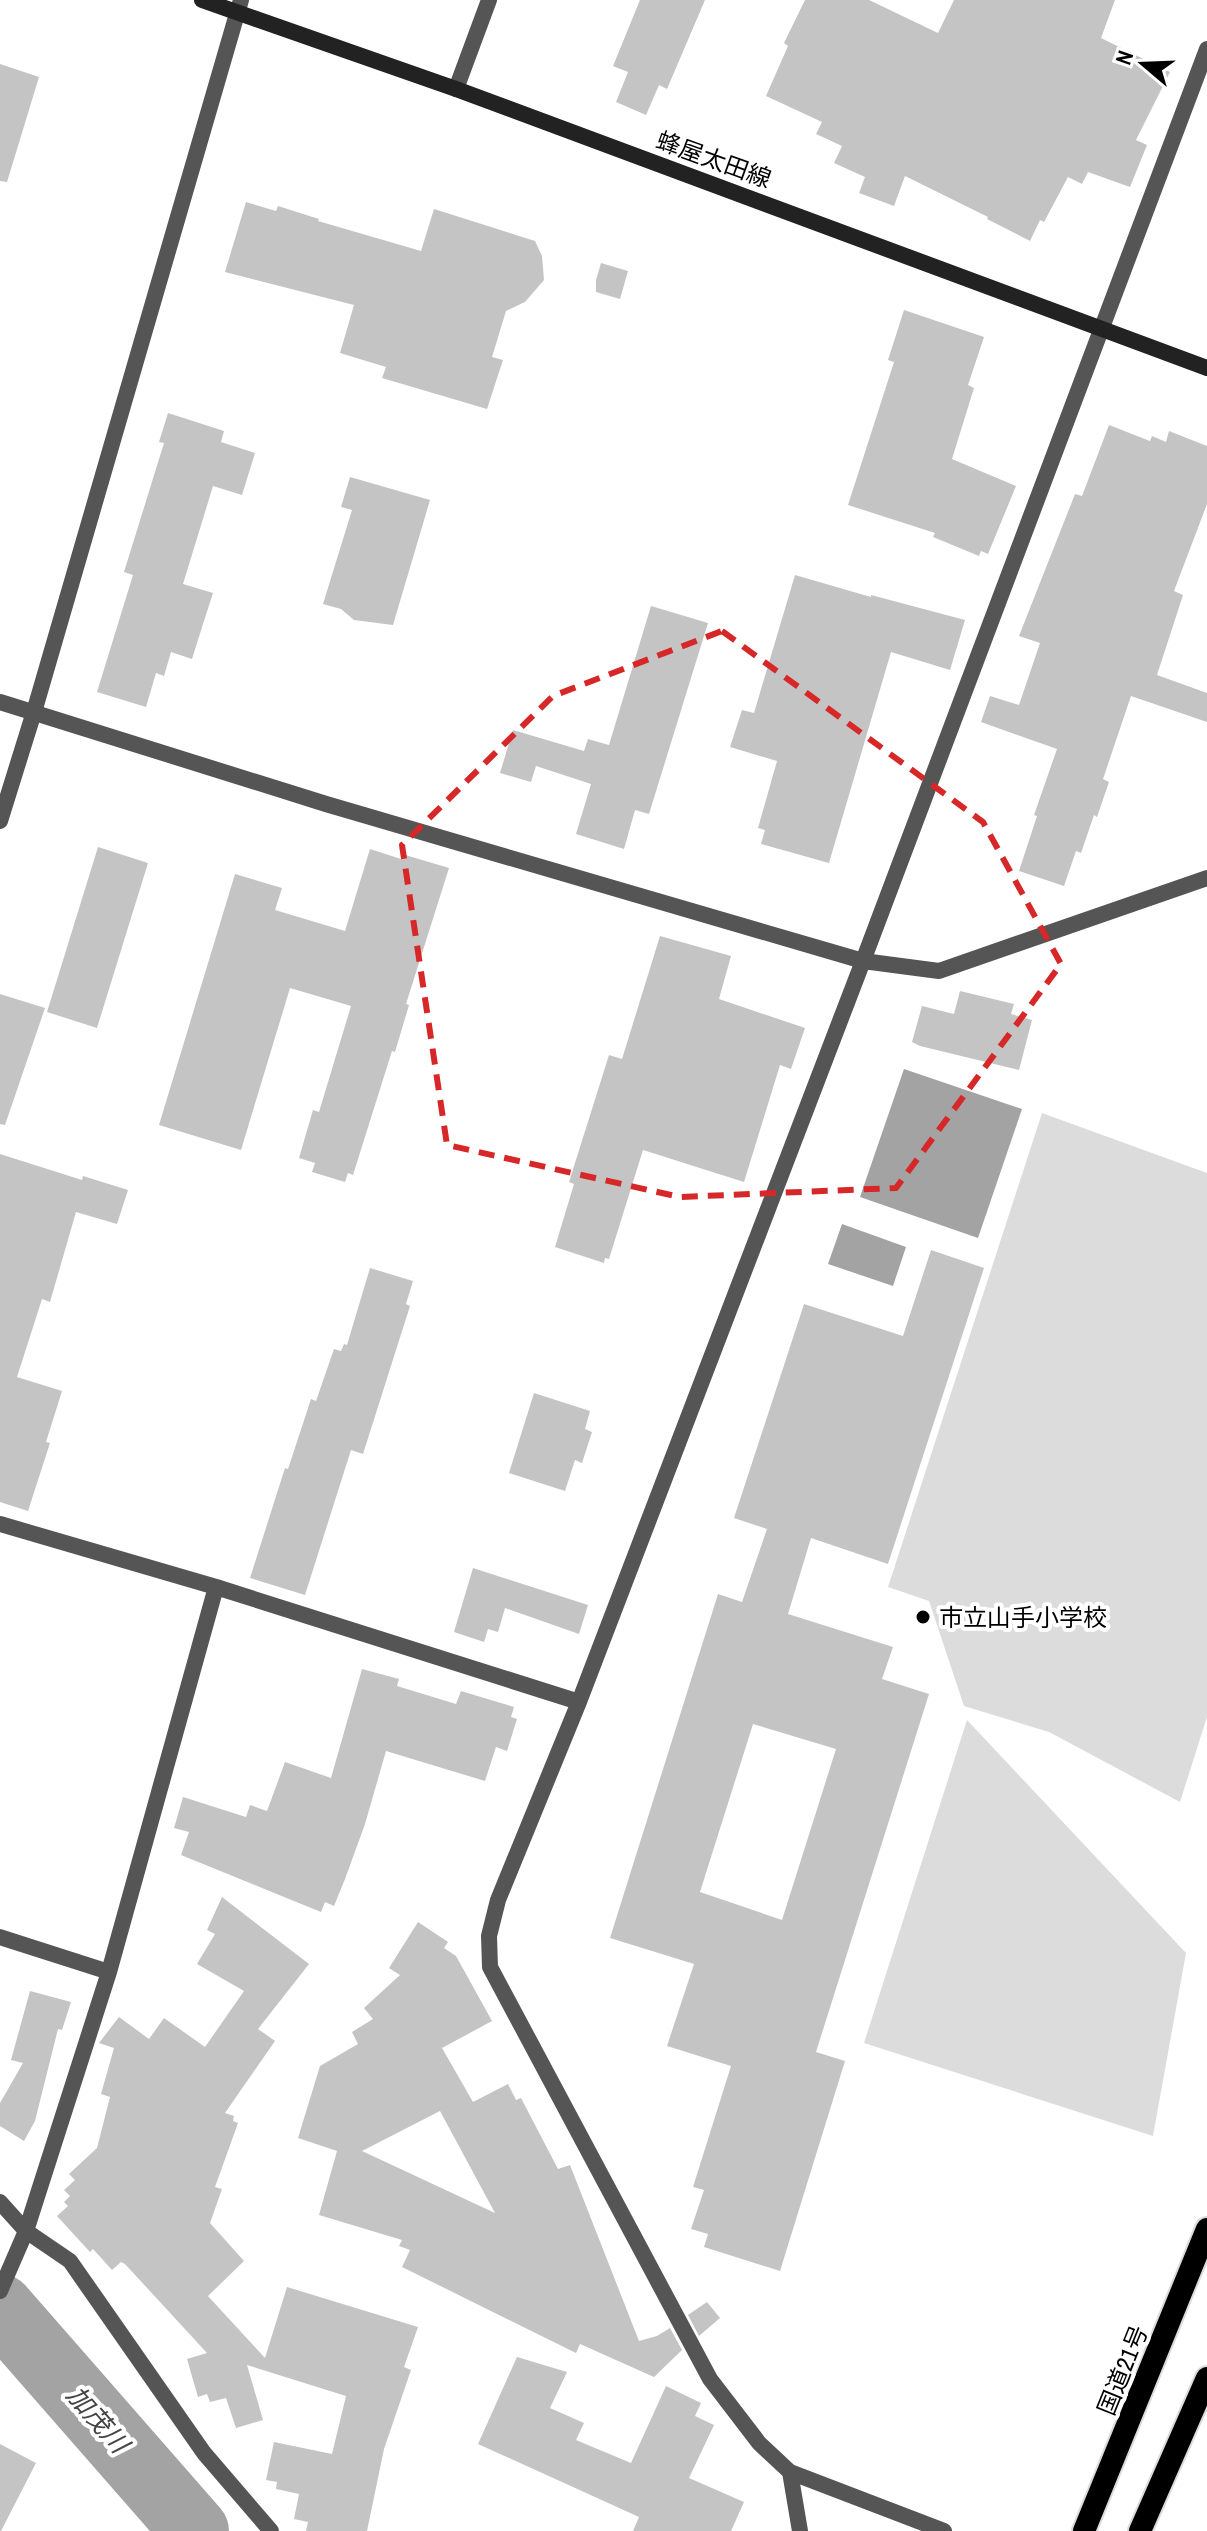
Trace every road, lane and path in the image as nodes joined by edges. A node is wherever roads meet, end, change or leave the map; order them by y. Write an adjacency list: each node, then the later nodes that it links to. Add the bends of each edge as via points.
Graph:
1 (202, 0): 3 (main road, 蜂屋太田線)
2 (489, 0): 5 (street)
3 (240, 6): 5 (main road, 蜂屋太田線); 9 (street)
4 (1207, 49): 6 (street)
5 (456, 89): 6 (main road, 蜂屋太田線)
6 (1101, 327): 7 (main road, 蜂屋太田線); 12 (street)
7 (1207, 368)
8 (0, 702): 9 (street)
9 (34, 712): 10 (street); 12 (street, via 326,804)
10 (0, 821)
11 (1207, 878): 12 (street, via 939,971)
12 (863, 961): 15 (street)
13 (0, 1524): 14 (street)
14 (216, 1587): 15 (street); 17 (street)
15 (579, 1702): 23 (street, via 498,1900 489,1936 490,1967 710,2379 759,2443)
16 (0, 1937): 17 (street)
17 (109, 1972): 20 (street)
18 (0, 2202): 20 (street)
19 (1207, 2229): 27 (highway, 国道21号)
20 (26, 2231): 21 (street); 24 (street, via 70,2261 204,2453)
21 (0, 2291)
22 (1207, 2378): 28 (highway)
23 (790, 2472): 25 (street); 26 (street)
24 (271, 2531)
25 (800, 2531)
26 (944, 2531)
27 (1084, 2531)
28 (1140, 2531)

